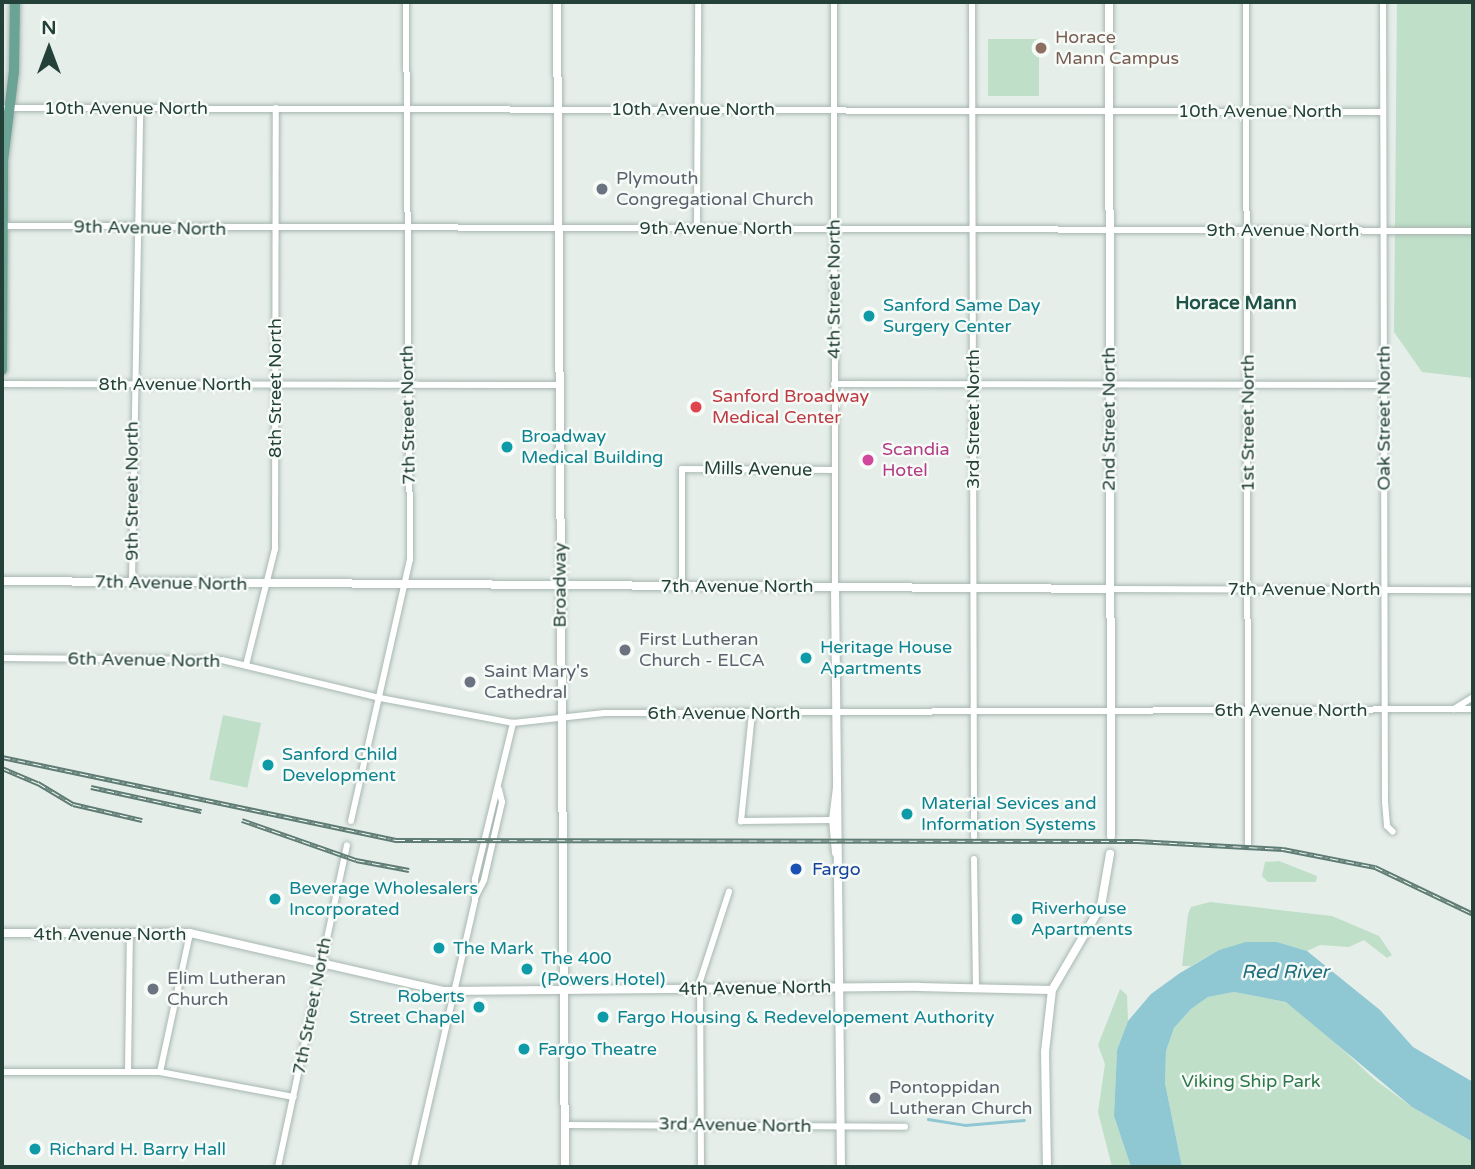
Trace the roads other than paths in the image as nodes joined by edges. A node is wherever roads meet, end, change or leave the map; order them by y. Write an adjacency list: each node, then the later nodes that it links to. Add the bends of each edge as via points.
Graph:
1 (15, 2): 12 (main road)
2 (406, 2): 11 (street, 7th Street North)
3 (556, 2): 14 (street, Broadway)
4 (698, 2): 15 (street)
5 (834, 2): 16 (street, 4th Street North)
6 (972, 2): 17 (street, 3rd Street North)
7 (1109, 2): 18 (street, 2nd Street North)
8 (1247, 2): 19 (street, 1st Street North)
9 (1383, 2): 20 (street, Oak Street North)
10 (139, 107): 12 (street, 10th Avenue North); 13 (street, 10th Avenue North); 22 (street, 9th Street North)
11 (406, 107): 13 (street, 10th Avenue North); 14 (street, 10th Avenue North); 28 (street, 7th Street North)
12 (5, 108): 21 (main road)
13 (276, 108): 24 (street, 8th Street North)
14 (556, 108): 15 (street, 10th Avenue North); 23 (street, Broadway)
15 (698, 109): 16 (street, 10th Avenue North); 25 (street)
16 (834, 109): 17 (street, 10th Avenue North); 26 (street, 4th Street North)
17 (972, 110): 18 (street, 10th Avenue North); 27 (street, 3rd Street North)
18 (1108, 110): 19 (street, 10th Avenue North); 29 (street, 2nd Street North)
19 (1247, 111): 20 (street, 10th Avenue North); 30 (street, 1st Street North)
20 (1383, 111): 31 (street, Oak Street North)
21 (2, 226): 22 (street, 9th Avenue North); 33 (main road)
22 (140, 228): 24 (street, 9th Avenue North); 34 (street, 9th Street North)
23 (557, 228): 25 (street, 9th Avenue North); 28 (street, 9th Avenue North); 41 (street, Broadway)
24 (275, 229): 28 (street, 9th Avenue North); 37 (street, 8th Street North)
25 (697, 229): 26 (street, 9th Avenue North)
26 (834, 229): 27 (street, 9th Avenue North); 38 (street, 4th Street North)
27 (972, 229): 29 (street, 9th Avenue North); 35 (street, 3rd Street North)
28 (405, 230): 43 (street, 7th Street North)
29 (1109, 230): 30 (street, 9th Avenue North); 39 (street, 2nd Street North)
30 (1247, 230): 31 (street, 9th Avenue North); 40 (street, 1st Street North)
31 (1382, 231): 32 (street, 9th Avenue North); 42 (street, Oak Street North)
32 (1473, 231)
33 (2, 370)
34 (135, 383): 36 (street, 8th Avenue North); 37 (street, 8th Avenue North); 46 (street, 9th Street North)
35 (974, 383): 38 (street); 39 (street); 52 (street, 3rd Street North)
36 (2, 384)
37 (275, 384): 43 (street, 8th Avenue North); 47 (street, 8th Street North, via 275,549)
38 (834, 384): 44 (street, 4th Street North)
39 (1109, 384): 40 (street); 54 (street, 2nd Street North)
40 (1248, 384): 42 (street); 53 (street, 1st Street North)
41 (558, 385): 43 (street, 8th Avenue North); 50 (street, Broadway)
42 (1384, 385): 55 (street, Oak Street North)
43 (407, 386): 48 (street, 7th Street North, via 410,560)
44 (835, 470): 49 (street, Mills Avenue, via 681,469); 51 (street, 4th Street North)
45 (2, 581): 46 (street, 7th Avenue North)
46 (132, 582): 47 (street, 7th Avenue North)
47 (267, 583): 48 (street, 7th Avenue North); 58 (street, 8th Street North)
48 (406, 583): 50 (street, 7th Avenue North); 60 (street, 7th Street North)
49 (682, 585): 50 (street, 7th Avenue North); 51 (street, 7th Avenue North)
50 (560, 586): 69 (street, Broadway)
51 (835, 587): 52 (street, 7th Avenue North); 68 (street, 4th Street North)
52 (973, 588): 54 (street, 7th Avenue North); 66 (street, 3rd Street North)
53 (1248, 588): 54 (street, 7th Avenue North); 55 (street, 7th Avenue North); 65 (street, 1st Street North)
54 (1110, 589): 64 (street, 2nd Street North)
55 (1384, 589): 56 (street, 7th Avenue North); 61 (street, Oak Street North)
56 (1473, 590)
57 (2, 658): 58 (street, 6th Avenue North, via 222,660)
58 (246, 665): 60 (street, 6th Avenue North)
59 (1473, 697): 62 (street)
60 (380, 698): 70 (street, 6th Avenue North); 73 (street, 7th Street North)
61 (1385, 709): 62 (street, 6th Avenue North); 65 (street, 6th Avenue North); 74 (street, Oak Street North, via 1385,802 1387,826)
62 (1454, 709): 63 (street, 6th Avenue North)
63 (1473, 709)
64 (1109, 710): 65 (street, 6th Avenue North); 66 (street, 6th Avenue North); 75 (street, 2nd Street North)
65 (1248, 710): 77 (street, 1st Street North)
66 (973, 712): 68 (street, 6th Avenue North); 76 (street, 3rd Street North)
67 (752, 713): 68 (street, 6th Avenue North); 69 (street, 6th Avenue North); 72 (street, via 741,821)
68 (836, 713): 71 (street, 4th Street North)
69 (560, 717): 70 (street, 6th Avenue North); 89 (street, Broadway)
70 (513, 723): 91 (street, via 477,867 475,900)
71 (837, 786): 72 (street, 4th Street North); 80 (street, 4th Street North)
72 (832, 820): 80 (street, 4th Street North)
73 (351, 821)
74 (1393, 832)
75 (1111, 836)
76 (974, 837)
77 (1248, 844)
78 (347, 845): 86 (street, 7th Street North)
79 (1110, 854): 92 (street, via 1101,906)
80 (838, 859): 87 (street, 4th Street North)
81 (974, 859): 88 (street)
82 (729, 892): 90 (street)
83 (2, 933): 84 (street, 4th Avenue North)
84 (130, 933): 85 (street, 4th Avenue North); 93 (street)
85 (190, 933): 86 (street, 4th Avenue North); 95 (street)
86 (321, 964): 91 (street, 4th Avenue North); 96 (street, 7th Street North)
87 (839, 987): 88 (street, 4th Avenue North); 90 (street, 4th Avenue North); 99 (street, 4th Street North)
88 (976, 987): 92 (street, 4th Avenue North)
89 (563, 989): 90 (street, 4th Avenue North); 91 (street, 4th Avenue North); 98 (street, Broadway)
90 (701, 989): 97 (street)
91 (455, 990): 102 (street)
92 (1052, 990): 106 (street, via 1045,1052)
93 (128, 1071): 94 (street); 95 (street)
94 (2, 1072)
95 (160, 1072): 96 (street)
96 (294, 1097): 101 (street, 7th Street North)
97 (701, 1124): 98 (street, 3rd Avenue North); 99 (street, 3rd Avenue North); 104 (street)
98 (565, 1125): 103 (street, Broadway)
99 (841, 1126): 100 (street, 3rd Avenue North); 105 (street, 4th Street North)
100 (905, 1127)
101 (278, 1167)
102 (414, 1167)
103 (565, 1167)
104 (701, 1167)
105 (841, 1167)
106 (1046, 1167)

